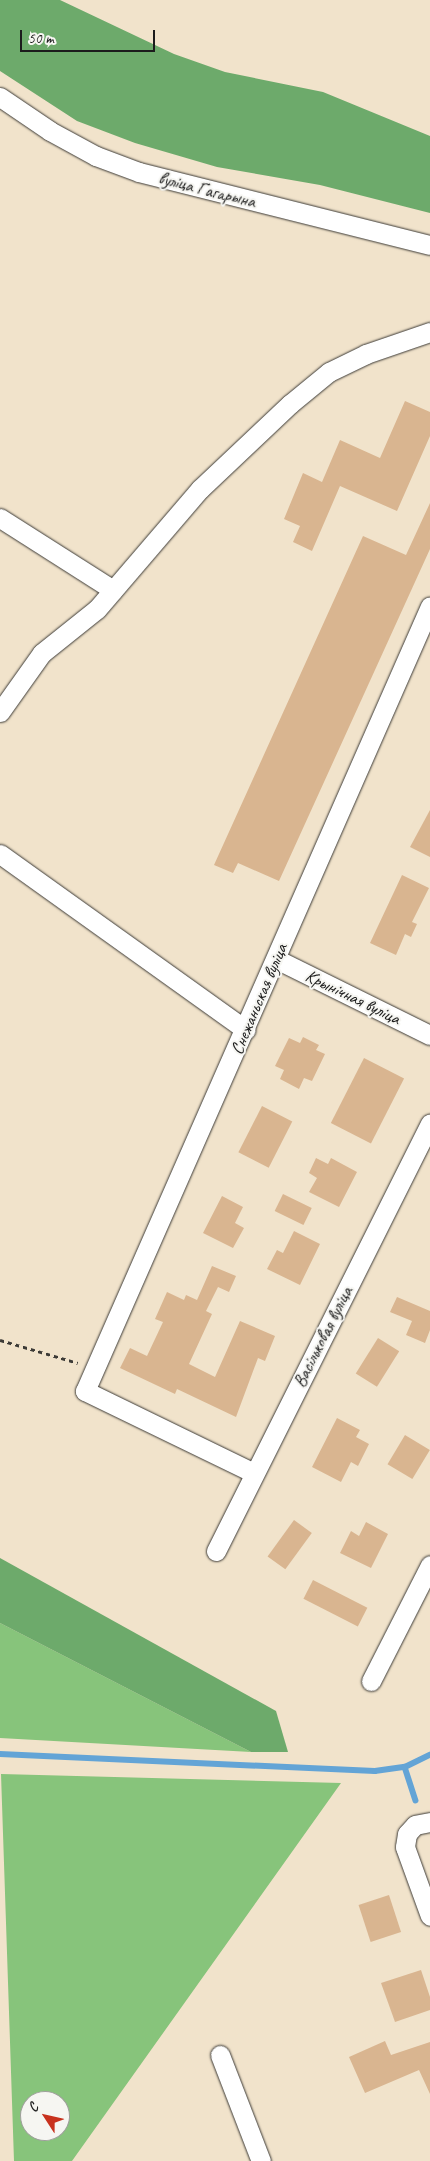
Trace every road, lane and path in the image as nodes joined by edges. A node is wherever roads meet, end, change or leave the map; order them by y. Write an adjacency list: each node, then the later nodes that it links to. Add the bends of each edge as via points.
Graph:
1 (0, 97): 2 (street, вуліца Гагарына, via 50,131 96,156 139,172)
2 (430, 245)
3 (430, 332): 5 (street, via 366,354 329,372 200,489)
4 (0, 518): 5 (street)
5 (113, 590): 7 (street, via 97,609 42,653)
6 (430, 606): 9 (street, Снежаньская вуліца)
7 (0, 712)
8 (0, 854): 10 (street)
9 (276, 959): 10 (street, Снежаньская вуліца); 11 (street, Крынічная вуліца)
10 (246, 1030): 14 (street, Снежаньская вуліца)
11 (430, 1035)
12 (430, 1124): 15 (street, Васільковая вуліца)
13 (0, 1340): 14 (path)
14 (96, 1368): 15 (street, Снежаньская вуліца, via 85,1391)
15 (254, 1473): 16 (street, Васільковая вуліца)
16 (216, 1551)
17 (430, 1565): 18 (street)
18 (371, 1681)
19 (430, 1822): 20 (street, via 415,1825 407,1834 405,1847)
20 (430, 1916)
21 (220, 2056): 22 (street)
22 (261, 2161)

